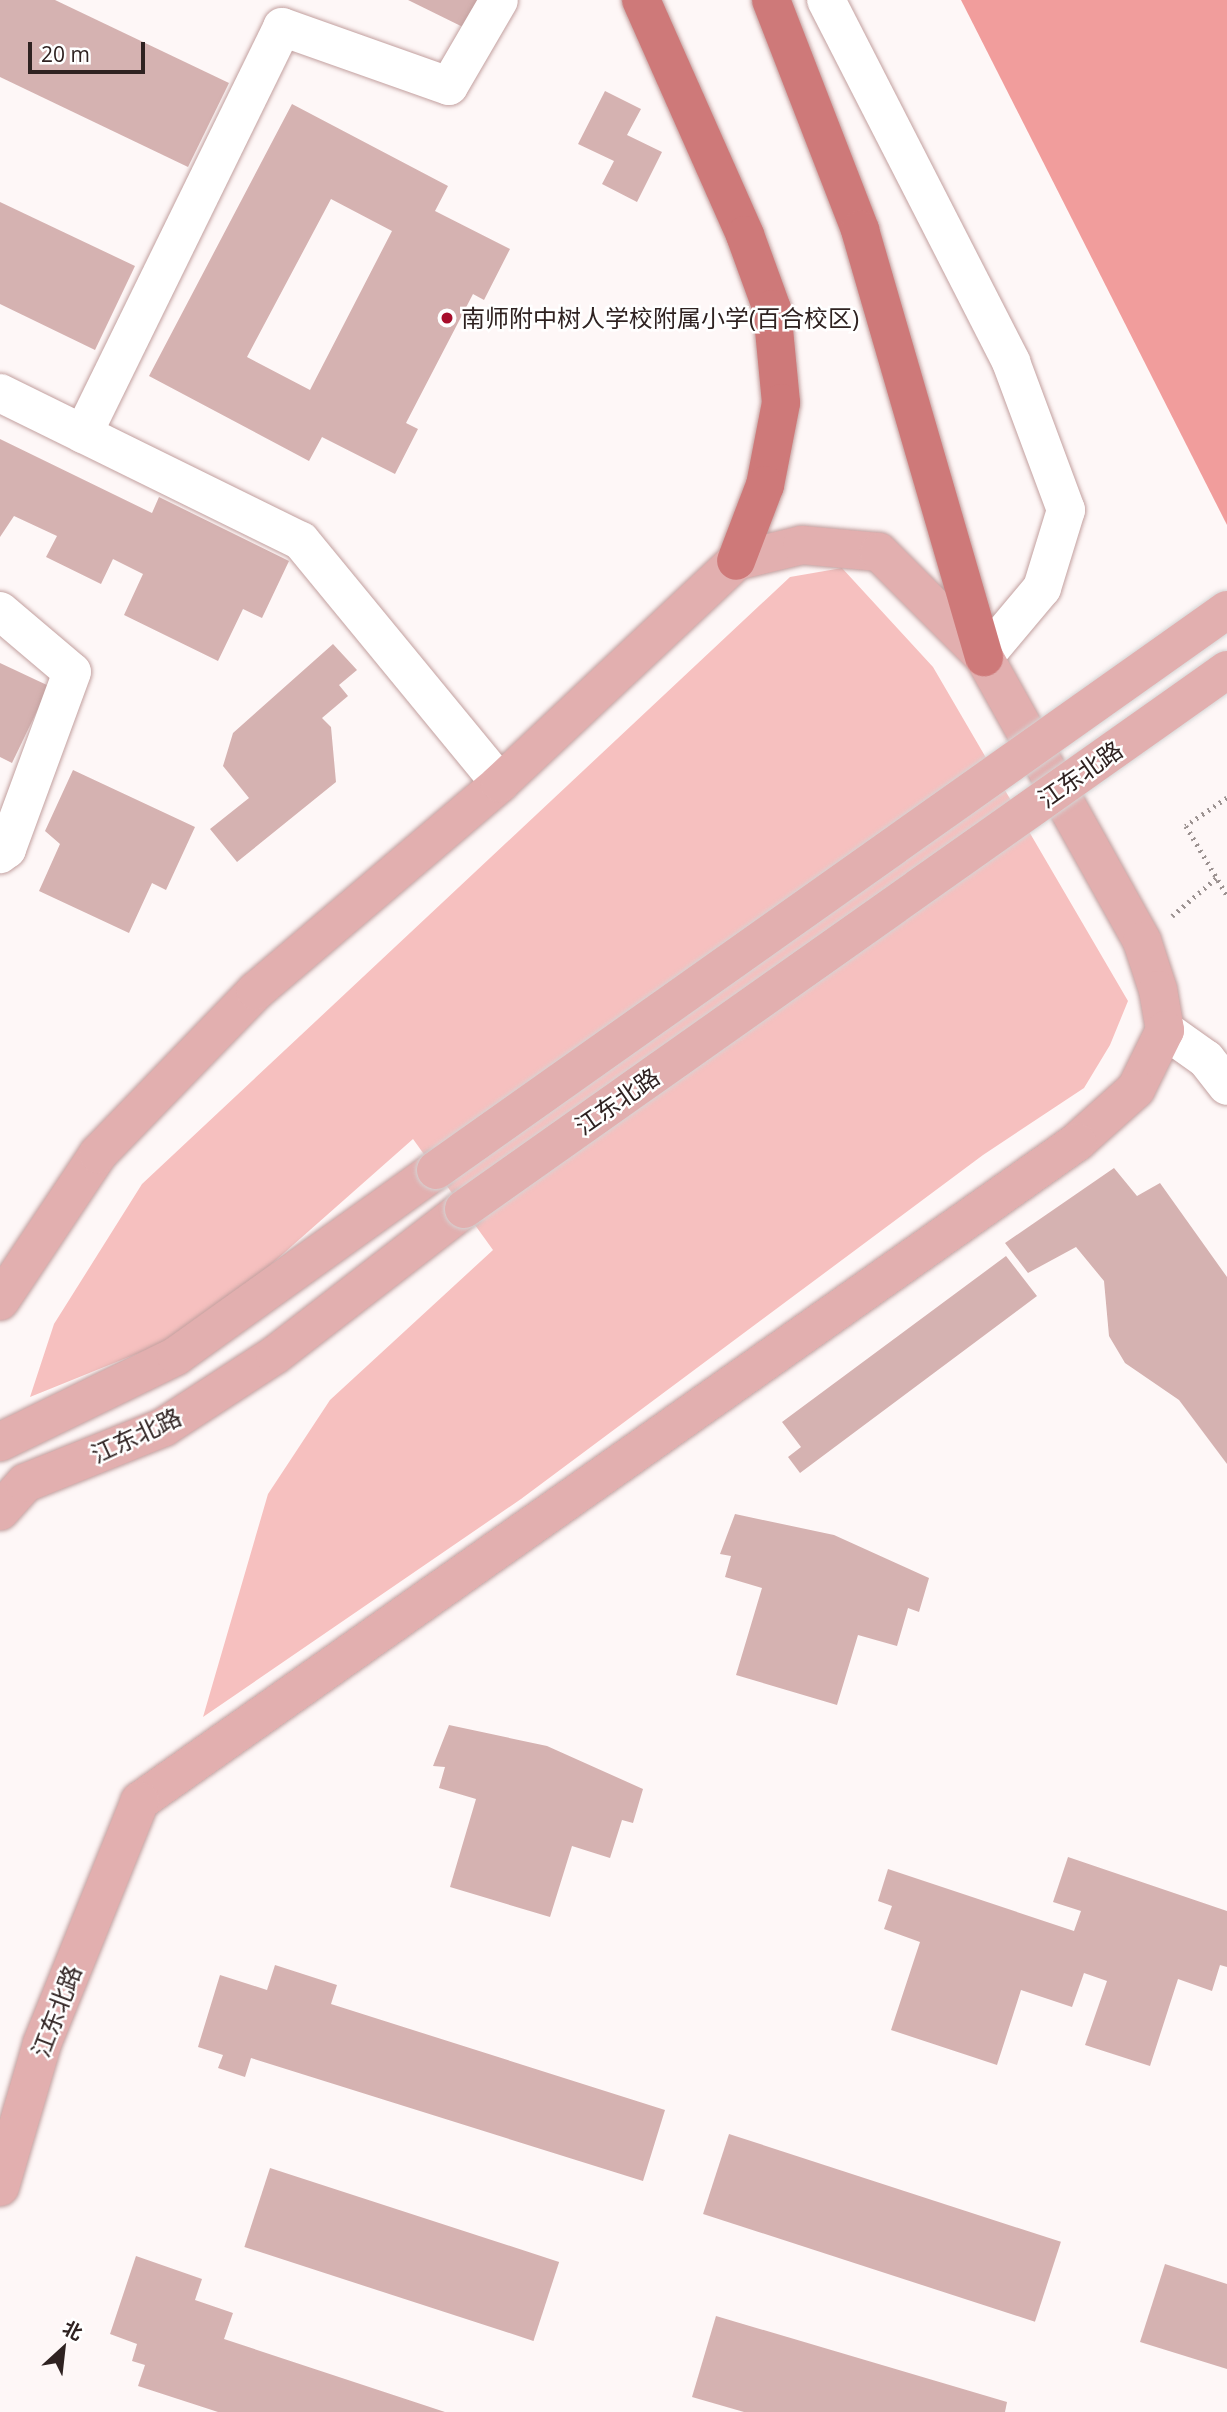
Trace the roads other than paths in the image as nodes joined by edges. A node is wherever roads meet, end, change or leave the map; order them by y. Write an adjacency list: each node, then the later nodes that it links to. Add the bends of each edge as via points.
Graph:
1 (499, 0): 6 (street, via 449,86 282,27)
2 (641, 0): 7 (highway, via 772,309 780,403 765,485)
3 (771, 0): 10 (highway, via 860,230)
4 (827, 0): 10 (street, via 1011,362 1066,510 1042,588)
5 (0, 393): 6 (street)
6 (83, 434): 12 (street, via 301,541)
7 (736, 561): 10 (main road, via 802,545 879,552); 12 (main road)
8 (1227, 610): 17 (main road, 江东北路, bridge, via 176,1356)
9 (0, 611): 13 (street, via 72,673)
10 (984, 657): 14 (main road, via 1142,942)
11 (1227, 670): 18 (main road, 江东北路, bridge, via 464,1209 275,1355 164,1427 25,1483)
12 (500, 783): 16 (main road, via 256,991 97,1154)
13 (2, 849)
14 (1165, 1030): 15 (street, via 1206,1059); 19 (main road, 江东北路, via 1136,1089 1077,1142 140,1801 42,2044)
15 (1227, 1086)
16 (0, 1301)
17 (0, 1442)
18 (0, 1511)
19 (0, 2188)

